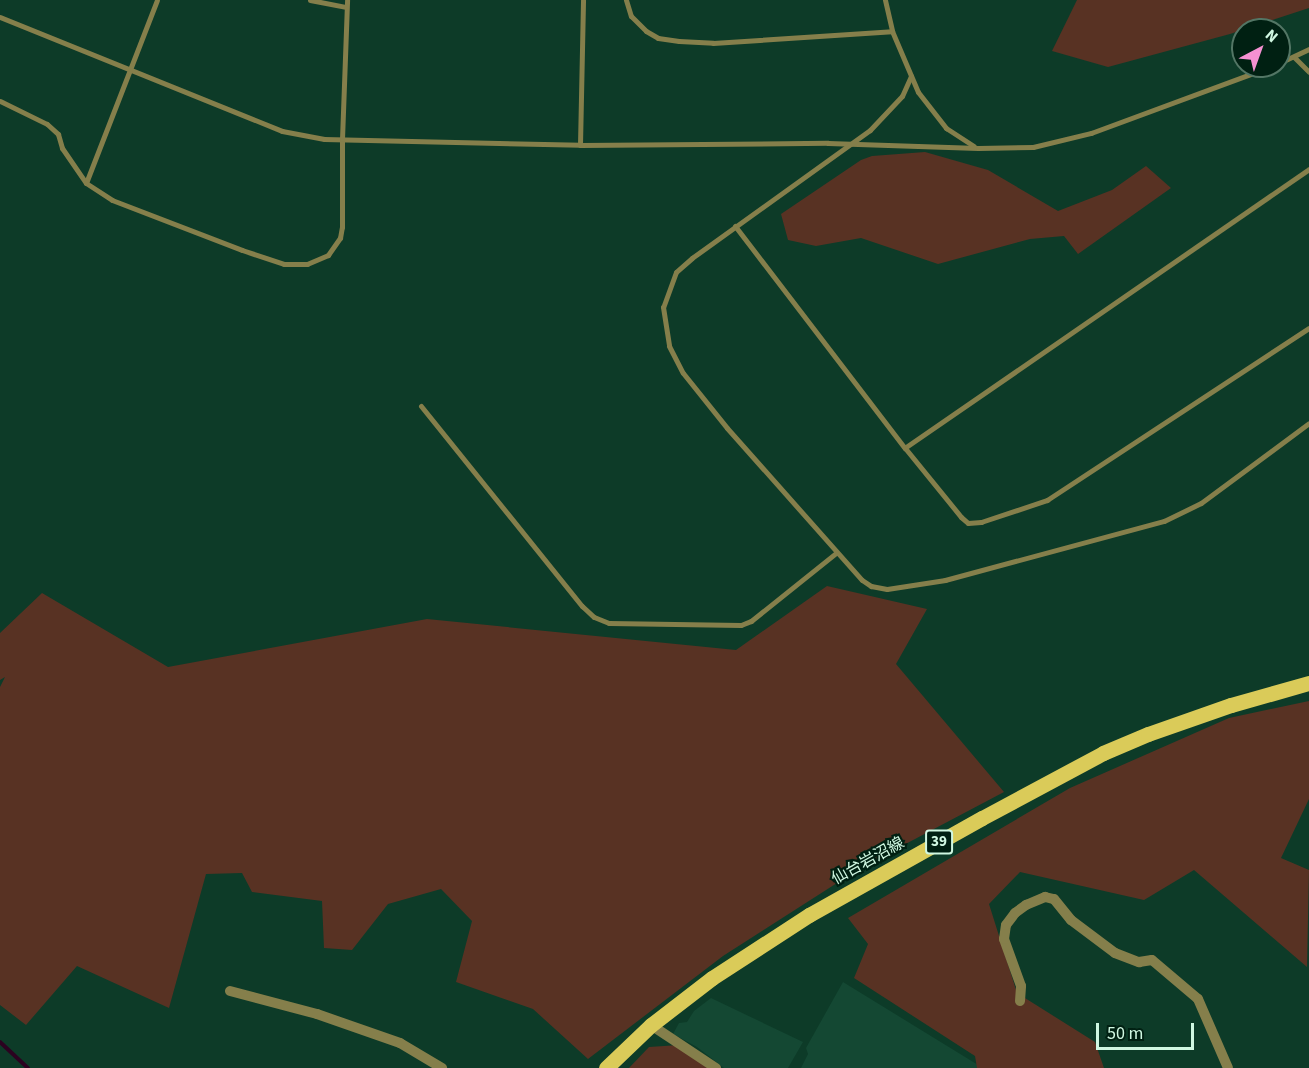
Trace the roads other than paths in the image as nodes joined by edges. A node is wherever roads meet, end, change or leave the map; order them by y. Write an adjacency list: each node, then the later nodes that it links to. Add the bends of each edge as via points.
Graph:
1 (157, 0): 13 (lane)
2 (310, 0): 7 (lane)
3 (347, 0): 7 (lane)
4 (583, 0): 20 (lane)
5 (627, 0): 9 (lane, via 638,25 658,38 713,43)
6 (885, 0): 9 (lane)
7 (345, 7): 18 (lane)
8 (0, 17): 13 (lane)
9 (892, 31): 15 (lane)
10 (1309, 49): 11 (lane)
11 (1294, 57): 12 (lane); 14 (lane)
12 (1291, 58)
13 (129, 69): 18 (lane, via 282,131); 23 (lane)
14 (1309, 72)
15 (911, 76): 19 (lane, via 889,112); 21 (lane, via 918,92 946,128)
16 (1240, 78): 21 (lane, via 1091,133 1033,147)
17 (0, 101): 23 (lane, via 53,129)
18 (342, 139): 20 (lane); 23 (lane, via 340,238 328,255 307,264 284,264 242,250 112,200)
19 (850, 144): 20 (lane); 21 (lane); 24 (lane)
20 (580, 145)
21 (978, 148)
22 (1309, 169): 28 (lane)
23 (86, 183)
24 (735, 226): 28 (lane); 29 (lane, via 676,272 663,307 669,346 683,373 727,428)
25 (1309, 328): 28 (lane, via 1047,500 981,522 968,524)
26 (421, 406): 29 (lane, via 582,606 609,623 751,621)
27 (1309, 423): 29 (lane, via 1201,503 1164,521 1118,534 945,580 887,589 862,580)
28 (905, 448)
29 (836, 553)
30 (1309, 683): 33 (main road, 仙台岩沼線 / 39, via 1189,719 1062,774 809,915 712,978)
31 (230, 991): 34 (street, via 317,1014 400,1043)
32 (1020, 1001): 37 (street, via 1021,987 1004,939 1006,925 1026,905 1045,897 1054,899 1071,920 1115,953 1139,962 1152,960 1198,999)
33 (651, 1025): 35 (main road, 仙台岩沼線 / 39); 36 (street)
34 (442, 1068)
35 (606, 1068)
36 (716, 1068)
37 (1228, 1068)

